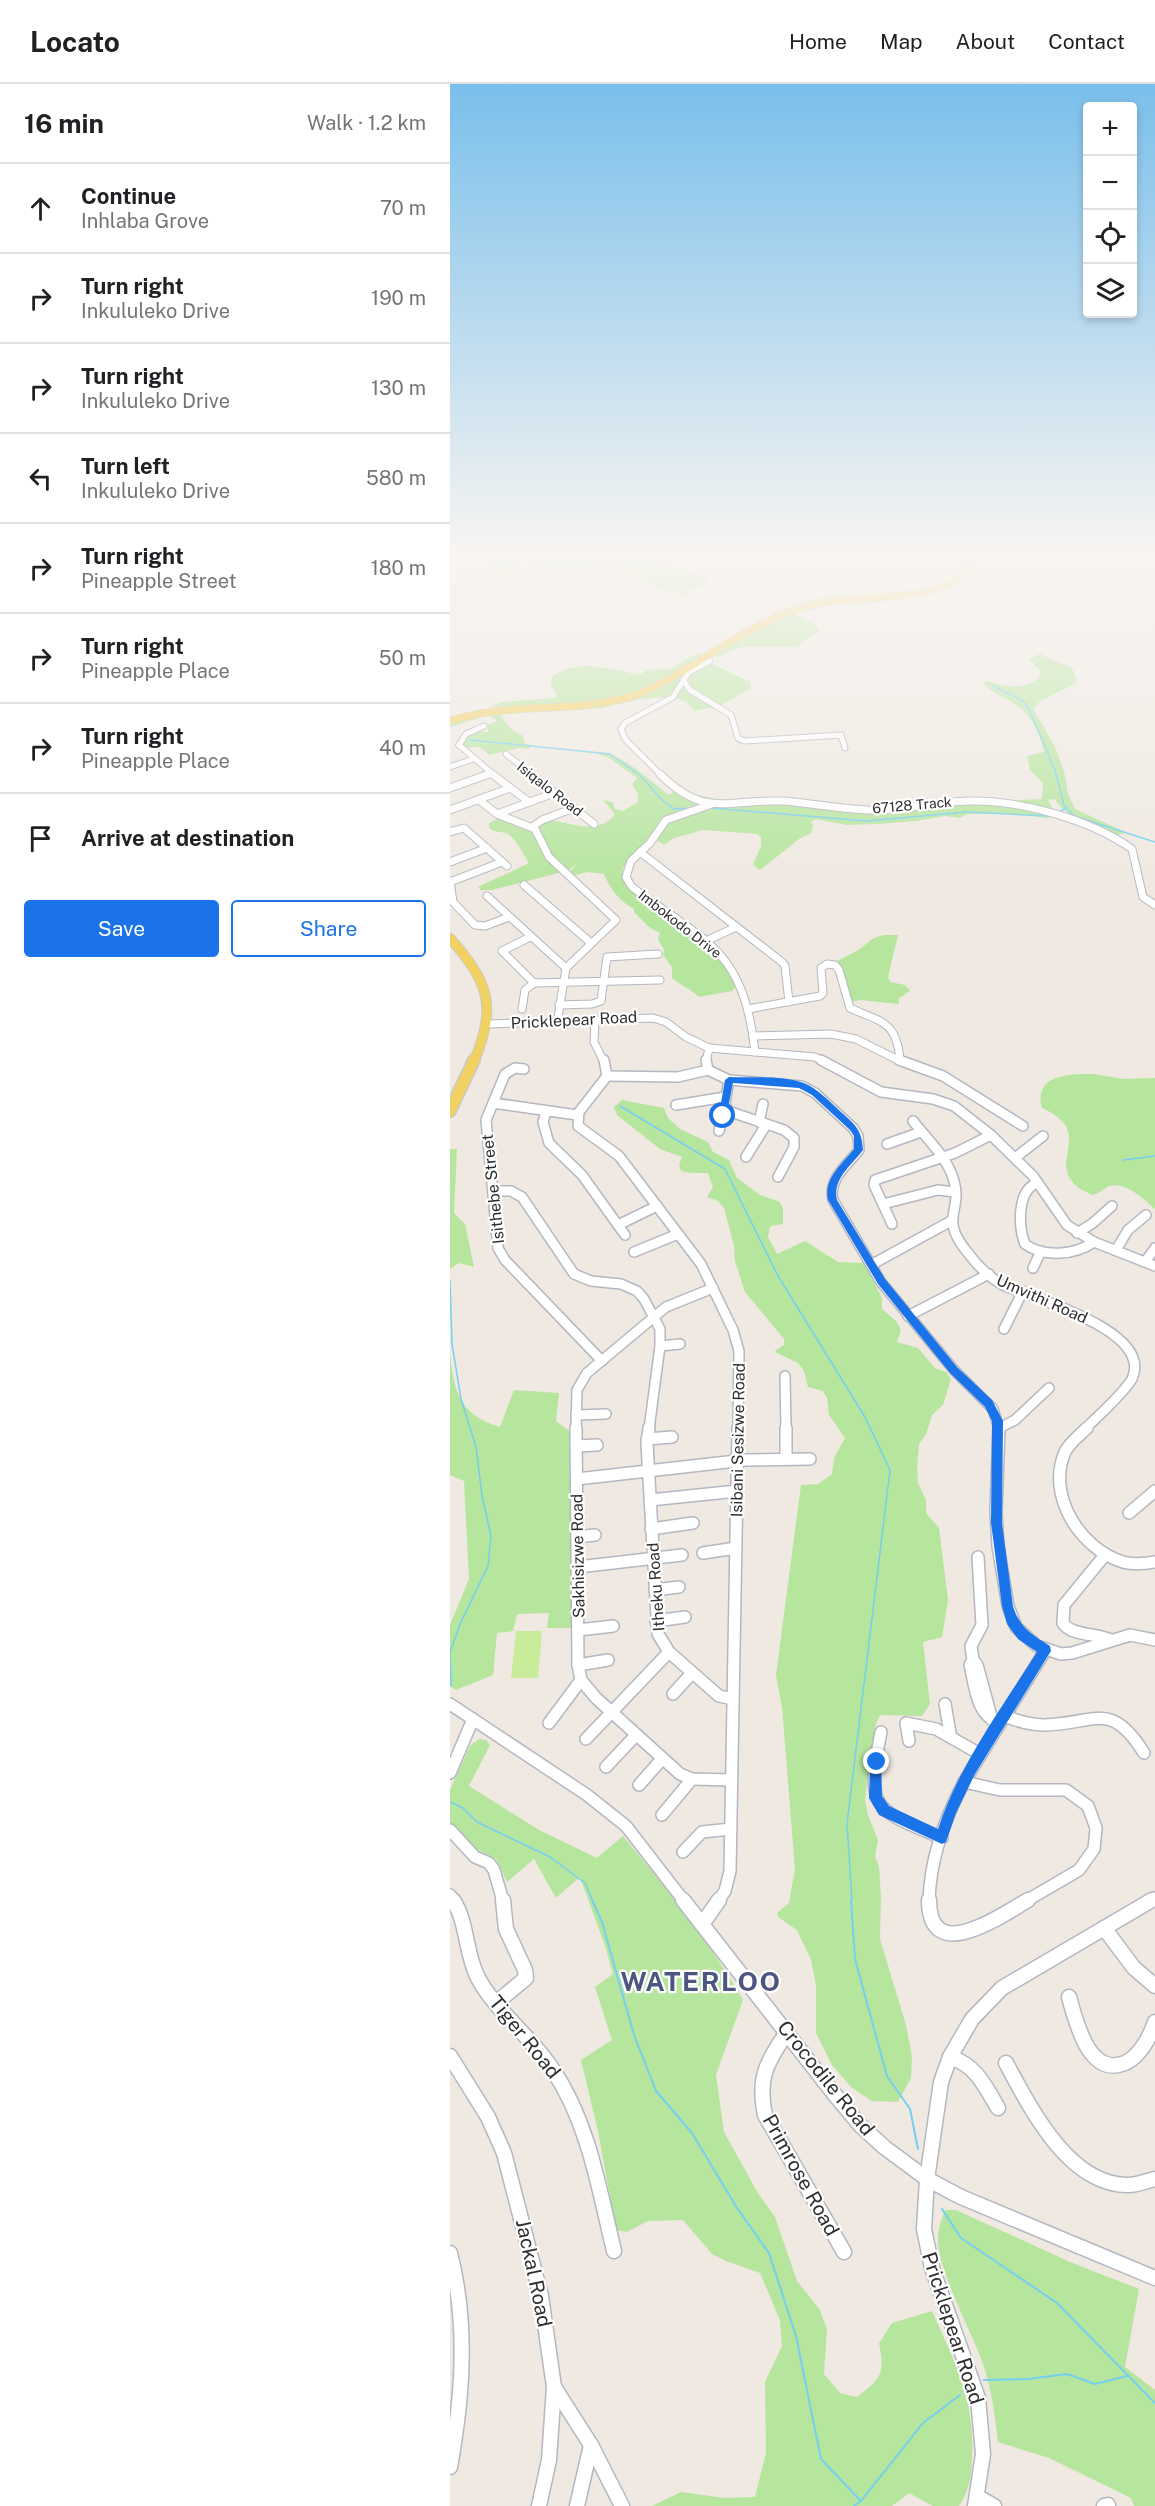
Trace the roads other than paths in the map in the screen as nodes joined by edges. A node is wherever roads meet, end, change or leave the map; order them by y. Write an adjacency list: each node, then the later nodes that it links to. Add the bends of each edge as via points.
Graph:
1 (698, 664): 4 (main road, via 622,699 588,705 493,709)
2 (700, 664): 3 (street)
3 (683, 680): 8 (street, via 690,690 731,715 738,738 744,741 841,735); 18 (street, 67128 Track, via 673,697 625,723 622,736 671,786)
4 (450, 721)
5 (484, 726): 6 (street, via 466,734)
6 (459, 746): 7 (street); 10 (street)
7 (452, 747)
8 (845, 748)
9 (506, 754): 15 (street, Isiqalo Road)
10 (472, 759): 11 (street); 12 (street)
11 (450, 767)
12 (491, 773): 13 (street); 14 (street)
13 (450, 788)
14 (510, 788): 16 (street); 17 (street)
15 (554, 793): 17 (street); 19 (street, Isiqalo Road)
16 (479, 800): 20 (street); 21 (street)
17 (529, 802): 21 (street)
18 (712, 804): 28 (street, Imbokodo Drive, via 669,818); 33 (street, 67128 Track, via 781,801 876,810 974,800 1043,810 1082,822 1127,843 1135,856 1143,897)
19 (574, 808): 23 (street, Isiqalo Road); 24 (street)
20 (450, 810)
21 (497, 814): 24 (street)
22 (471, 824): 25 (street)
23 (594, 824)
24 (532, 827): 39 (street, via 540,835 549,857 616,920)
25 (464, 828): 26 (street); 27 (street)
26 (450, 832)
27 (487, 848): 29 (street); 30 (street, via 505,864)
28 (640, 852): 35 (street); 38 (street, Imbokodo Drive, via 628,867 628,882)
29 (450, 862)
30 (450, 881): 34 (street, via 453,902 475,925 485,926)
31 (524, 885): 39 (street)
32 (487, 896): 34 (street)
33 (1155, 905)
34 (509, 917): 36 (street)
35 (736, 927): 38 (street); 46 (street, via 783,964)
36 (530, 937): 41 (street); 44 (street, via 502,951)
37 (450, 938): 52 (main road, via 480,974 487,994)
38 (706, 941): 48 (street, Imbokodo Drive, via 731,966)
39 (591, 943): 41 (street)
40 (658, 954): 43 (street, via 607,957)
41 (566, 968): 45 (street)
42 (660, 980): 43 (street)
43 (604, 981): 45 (street); 47 (street, via 598,1003)
44 (534, 983): 45 (street); 49 (street, via 525,990)
45 (562, 983): 47 (street)
46 (789, 1002): 48 (street); 56 (street, via 822,994 821,968 835,964 850,1008 874,1015 888,1025)
47 (559, 1005): 51 (street)
48 (748, 1008): 53 (street, Imbokodo Drive)
49 (522, 1009)
50 (595, 1022): 51 (street, Pricklepear Road); 54 (street, Pricklepear Road, via 653,1018); 59 (street, via 594,1042)
51 (557, 1023): 52 (street, Pricklepear Road)
52 (488, 1024): 66 (main road)
53 (753, 1036): 55 (street, Imbokodo Drive); 56 (street, via 839,1034)
54 (710, 1048): 55 (street, Pricklepear Road); 58 (street)
55 (755, 1052): 74 (street, Pricklepear Road, via 815,1057 881,1092 943,1101 965,1112)
56 (900, 1060): 71 (street, via 943,1076)
57 (524, 1069): 62 (street, Isithebe Street, via 515,1068 505,1074)
58 (708, 1070): 59 (street, via 678,1077); 60 (street)
59 (607, 1076): 68 (street)
60 (729, 1080): 61 (street); 100 (street, via 802,1086 820,1097 856,1131 859,1150 834,1180 831,1195)
61 (725, 1097): 64 (street); 65 (street)
62 (492, 1103): 67 (street); 82 (street, Isithebe Street, via 485,1125)
63 (763, 1104): 70 (street)
64 (676, 1106)
65 (728, 1111): 70 (street); 72 (street)
66 (450, 1112)
67 (546, 1112): 68 (street); 90 (street, via 543,1122 549,1143 582,1175)
68 (577, 1115): 85 (street, Isibani Sesizwe Road, via 580,1130 619,1156)
69 (913, 1121): 73 (street)
70 (763, 1123): 77 (street); 80 (street, via 788,1132 795,1141)
71 (1023, 1126)
72 (719, 1131)
73 (921, 1132): 76 (street); 78 (street)
74 (991, 1136): 78 (street); 79 (street, Pricklepear Road)
75 (1043, 1136): 79 (street)
76 (887, 1144)
77 (746, 1157)
78 (940, 1158): 83 (street, via 952,1177); 84 (street, via 876,1179 874,1183)
79 (1015, 1158): 81 (street, Pricklepear Road)
80 (778, 1177)
81 (1038, 1183): 91 (street, Pricklepear Road, via 1059,1216); 97 (street, via 1025,1192 1021,1236 1027,1246)
82 (494, 1191): 106 (street, Itheku Road, via 511,1191 522,1197 574,1274 585,1280 634,1289); 111 (street, Isithebe Street, via 502,1256)
83 (955, 1192): 84 (street, via 938,1190); 88 (street)
84 (883, 1204): 89 (street)
85 (657, 1206): 90 (street); 92 (street, Isibani Sesizwe Road)
86 (1112, 1206): 91 (street)
87 (1146, 1215): 96 (street, via 1124,1234)
88 (951, 1221): 100 (street); 103 (street, Umvithi Road, via 956,1238)
89 (892, 1224)
90 (618, 1225): 93 (street)
91 (1077, 1233): 94 (street, Pricklepear Road)
92 (678, 1234): 98 (street); 104 (street, Isibani Sesizwe Road)
93 (625, 1235)
94 (1094, 1242): 96 (street, Pricklepear Road); 97 (street, via 1081,1250)
95 (1155, 1248): 99 (street)
96 (1116, 1250): 99 (street, Pricklepear Road)
97 (1041, 1251): 102 (street)
98 (634, 1252)
99 (1145, 1262): 101 (street, Pricklepear Road)
100 (871, 1265): 107 (street)
101 (1155, 1266)
102 (1033, 1268)
103 (989, 1274): 105 (street, Umvithi Road); 107 (street)
104 (713, 1288): 106 (street, Sakhisizwe Road, via 669,1305); 123 (street, Isibani Sesizwe Road, via 738,1344)
105 (1023, 1291): 108 (street); 137 (street, Umvithi Road, via 1084,1316 1124,1342 1136,1360 1132,1379 1069,1446 1063,1463 1061,1495 1065,1508 1076,1526)
106 (655, 1317): 110 (street, Itheku Road); 111 (street, Sakhisizwe Road)
107 (908, 1317): 116 (street, via 989,1404)
108 (1004, 1329)
109 (680, 1344): 110 (street)
110 (660, 1346): 118 (street, Itheku Road)
111 (602, 1361): 115 (street, Sakhisizwe Road, via 578,1386)
112 (785, 1376): 121 (street)
113 (1049, 1388): 116 (street, via 1015,1420)
114 (606, 1414): 115 (street)
115 (576, 1415): 120 (street, Sakhisizwe Road)
116 (999, 1428): 150 (street, via 996,1523 1008,1606 1022,1635)
117 (672, 1437): 118 (street)
118 (647, 1438): 124 (street, Itheku Road)
119 (597, 1444): 120 (street)
120 (576, 1446): 125 (street, Sakhisizwe Road)
121 (786, 1459): 122 (street); 123 (street)
122 (810, 1459)
123 (738, 1461): 124 (street); 126 (street, Isibani Sesizwe Road)
124 (648, 1471): 125 (street); 128 (street, Itheku Road)
125 (577, 1479): 133 (street, Sakhisizwe Road)
126 (737, 1491): 128 (street); 134 (street, Isibani Sesizwe Road)
127 (1155, 1491): 129 (street)
128 (650, 1500): 131 (street, Itheku Road)
129 (1129, 1513)
130 (693, 1523): 131 (street)
131 (651, 1529): 139 (street, Itheku Road)
132 (595, 1535): 133 (street)
133 (577, 1538): 141 (street, Sakhisizwe Road)
134 (736, 1548): 135 (street); 157 (street, Isibani Sesizwe Road)
135 (703, 1553)
136 (682, 1555): 139 (street)
137 (1105, 1555): 140 (street, Umvithi Road, via 1125,1564); 148 (street, via 1064,1605 1062,1616 1074,1633 1095,1633)
138 (978, 1557): 162 (street, via 982,1625 972,1646 970,1665 980,1704 989,1719)
139 (653, 1559): 141 (street); 143 (street, Itheku Road)
140 (1155, 1562)
141 (578, 1567): 147 (street, Sakhisizwe Road)
142 (679, 1587): 143 (street)
143 (655, 1590): 145 (street, Itheku Road)
144 (684, 1617): 145 (street)
145 (656, 1621): 151 (street, Itheku Road, via 659,1638)
146 (613, 1626): 147 (street)
147 (579, 1630): 153 (street, Sakhisizwe Road)
148 (1112, 1640): 149 (street, via 1130,1635); 150 (street, via 1072,1653)
149 (1155, 1640)
150 (1045, 1651): 162 (street)
151 (669, 1652): 154 (street, Itheku Road); 160 (street)
152 (608, 1660): 153 (street)
153 (578, 1665): 155 (street, Sakhisizwe Road)
154 (692, 1672): 156 (street); 157 (street, Itheku Road, via 719,1696)
155 (581, 1680): 160 (street); 163 (street)
156 (673, 1694)
157 (733, 1699): 175 (street, Isibani Sesizwe Road)
158 (450, 1704): 161 (street, Crocodile Road)
159 (945, 1704): 165 (street)
160 (610, 1711): 166 (street); 167 (street)
161 (473, 1719): 173 (street); 185 (street, Crocodile Road, via 587,1795 626,1826)
162 (999, 1719): 169 (street, via 1032,1726 1101,1717 1115,1719 1133,1732); 170 (street)
163 (549, 1723)
164 (881, 1732): 181 (street, via 875,1798 884,1811)
165 (950, 1734): 168 (street, via 906,1722); 170 (street)
166 (636, 1735): 171 (street); 172 (street)
167 (586, 1738)
168 (909, 1741)
169 (1144, 1753)
170 (980, 1754): 176 (street)
171 (662, 1759): 174 (street); 177 (street)
172 (606, 1767)
173 (450, 1773)
174 (692, 1779): 175 (street); 178 (street)
175 (731, 1780): 179 (street, Isibani Sesizwe Road)
176 (964, 1782): 181 (street); 181 (street, via 992,1790 1071,1792 1092,1813 1096,1828 1094,1849 1079,1870 1061,1882 983,1926 952,1934 936,1924 929,1909 931,1875)
177 (639, 1785)
178 (662, 1815)
179 (731, 1829): 182 (street, via 706,1828); 185 (street, Isibani Sesizwe Road, via 728,1882)
180 (450, 1830): 189 (street, via 475,1857 494,1870 502,1893 506,1929 525,1970 526,1978)
181 (942, 1838)
182 (683, 1852)
183 (450, 1895): 189 (street, Tiger Road, via 461,1916 471,1961)
184 (1155, 1898): 186 (street, Pricklepear Road)
185 (703, 1923): 191 (street, Crocodile Road)
186 (1104, 1928): 187 (street, via 1134,1968); 193 (street, Pricklepear Road, via 1002,1988 972,2019)
187 (1155, 1986)
188 (1069, 1996): 190 (street, via 1086,2046 1108,2066 1120,2066 1134,2057)
189 (496, 2003): 198 (street, Tiger Road, via 540,2052 565,2088 590,2152)
190 (1155, 2022)
191 (787, 2032): 196 (street, Crocodile Road, via 861,2126); 199 (street, Primrose Road, via 763,2071 761,2102)
192 (450, 2056): 202 (street, Jackal Road, via 488,2117 504,2153 541,2296)
193 (950, 2057): 195 (street, via 973,2068); 196 (street, Pricklepear Road, via 938,2099)
194 (1006, 2063): 197 (street, via 1043,2129 1080,2167 1117,2184 1133,2185)
195 (998, 2108)
196 (927, 2179): 201 (street, Crocodile Road); 205 (street, Pricklepear Road, via 926,2244 979,2406 983,2454)
197 (1155, 2179)
198 (614, 2251)
199 (844, 2252)
200 (450, 2253): 204 (street, via 458,2286 462,2346)
201 (1155, 2278)
202 (554, 2387): 203 (street); 206 (street, Jackal Road, via 549,2460)
203 (591, 2445): 207 (street); 208 (street)
204 (450, 2467)
205 (977, 2501): 209 (street)
206 (539, 2506)
207 (577, 2506)
208 (622, 2506)
209 (994, 2506)

